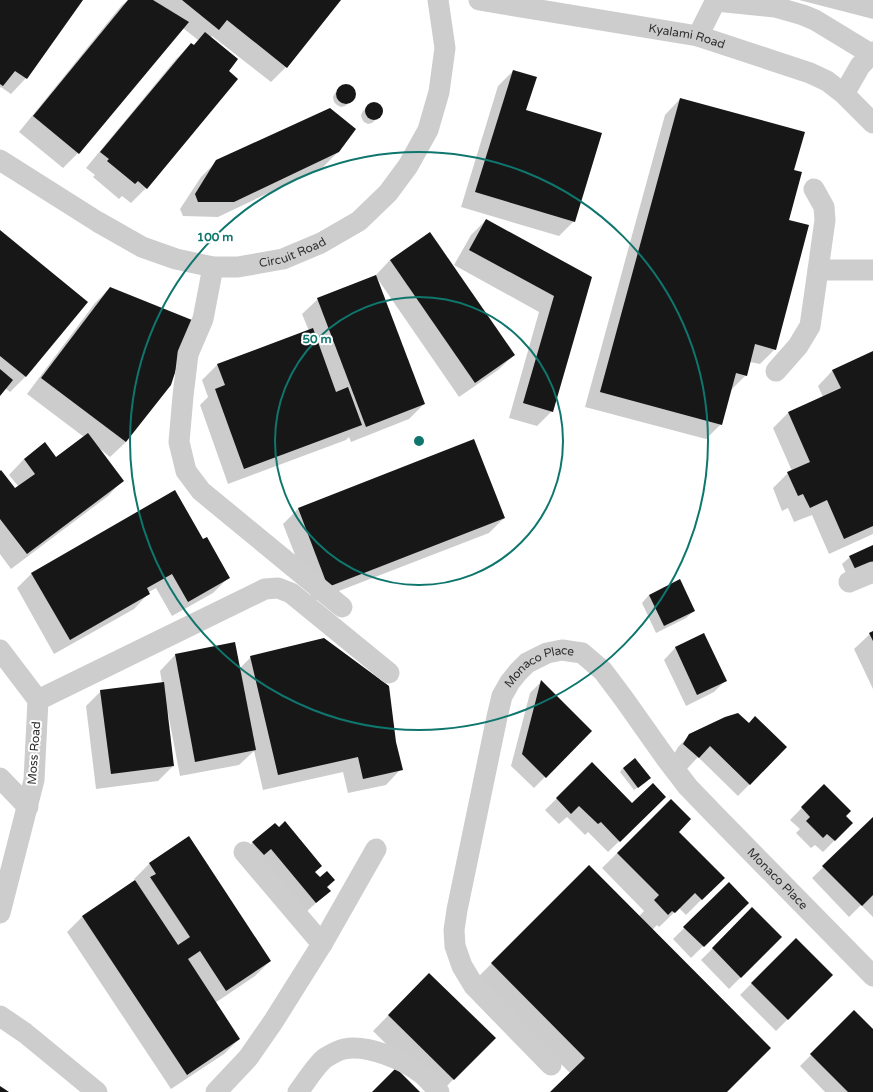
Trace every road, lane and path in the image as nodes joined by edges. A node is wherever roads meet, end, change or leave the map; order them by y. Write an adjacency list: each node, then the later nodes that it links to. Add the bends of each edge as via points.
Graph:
1 (438, 0): 10 (lane, Circuit Road, via 445,48 439,92 428,130 408,166 388,193 359,221 321,243 283,259 238,267)
2 (479, 0): 4 (lane, Kyalami Road)
3 (716, 0): 4 (lane); 5 (lane, via 775,7 803,15)
4 (698, 36): 6 (lane, Kyalami Road, via 810,73 827,81)
5 (872, 53): 6 (lane, via 860,66)
6 (844, 94): 7 (lane, Kyalami Road)
7 (871, 116)
8 (0, 160): 10 (lane, Circuit Road, via 142,247)
9 (814, 189): 11 (lane, via 824,207 825,220)
10 (213, 267): 16 (lane, via 203,318 188,354 184,382 179,442 186,471 200,491)
11 (818, 270): 12 (lane); 13 (lane, via 810,326 798,346)
12 (873, 270)
13 (776, 372)
14 (873, 572): 15 (lane)
15 (849, 582)
16 (342, 608)
17 (0, 650): 19 (lane)
18 (389, 673): 19 (lane, via 291,593 278,588 264,589)
19 (38, 700): 21 (lane, Moss Road, via 34,780)
20 (0, 778): 21 (lane)
21 (28, 807): 24 (lane, Moss Road)
22 (376, 849): 25 (lane)
23 (244, 852): 25 (lane)
24 (0, 913)
25 (322, 944): 30 (lane, via 274,1022 248,1058)
26 (873, 976): 28 (lane, Monaco Place, via 688,787 603,671 582,653 562,650 547,653 527,663 510,682 502,696 454,930 455,946 462,966 474,986)
27 (2, 1021): 29 (lane, via 25,1033)
28 (551, 1065)
29 (98, 1092)
30 (216, 1092)
31 (298, 1092): 32 (lane, via 325,1059 344,1049 361,1048 389,1055 410,1066 422,1074)
32 (439, 1092)

